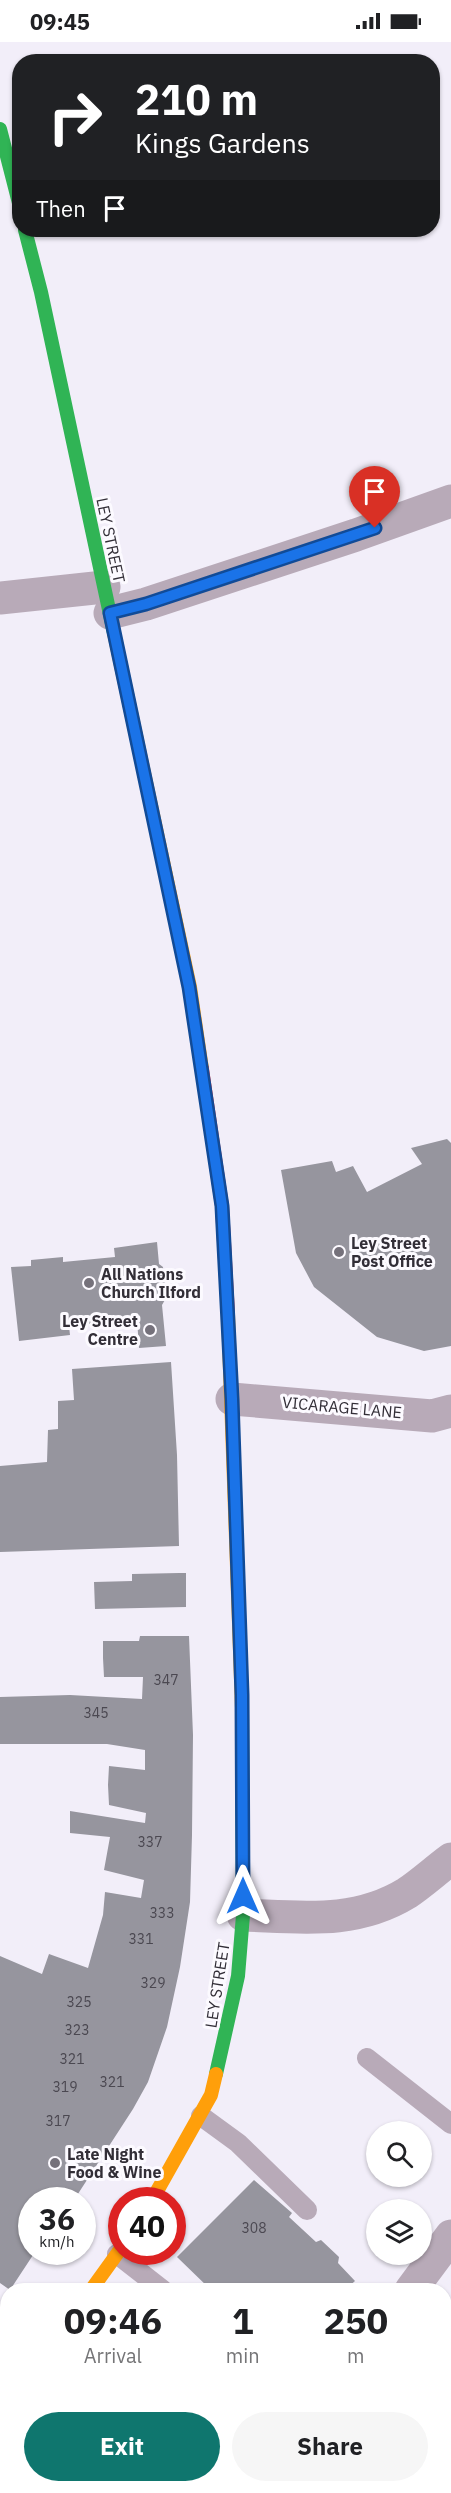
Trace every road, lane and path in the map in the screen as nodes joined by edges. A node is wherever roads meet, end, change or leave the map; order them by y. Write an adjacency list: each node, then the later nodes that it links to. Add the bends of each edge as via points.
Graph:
1 (0, 129): 2 (street)
2 (12, 176)
3 (27, 237): 6 (street, LEY STREET)
4 (451, 501): 6 (street, via 146,604)
5 (0, 598): 6 (street)
6 (107, 600): 7 (street, LEY STREET, via 191,999 222,1206)
7 (232, 1399): 8 (street, VICARAGE LANE, via 432,1416); 10 (street, LEY STREET, via 242,1695)
8 (451, 1411)
9 (451, 1859): 10 (street, via 406,1893 370,1911 328,1919)
10 (243, 1915): 12 (street, LEY STREET, via 238,1976 228,2025 213,2087)
11 (367, 2058): 13 (lane)
12 (201, 2116): 14 (street, LEY STREET); 15 (lane, via 238,2143)
13 (451, 2124)
14 (160, 2187)
15 (307, 2210)
16 (451, 2236): 21 (street)
17 (108, 2265): 19 (street)
18 (135, 2265): 20 (lane)
19 (96, 2283)
20 (154, 2283)
21 (416, 2283)

